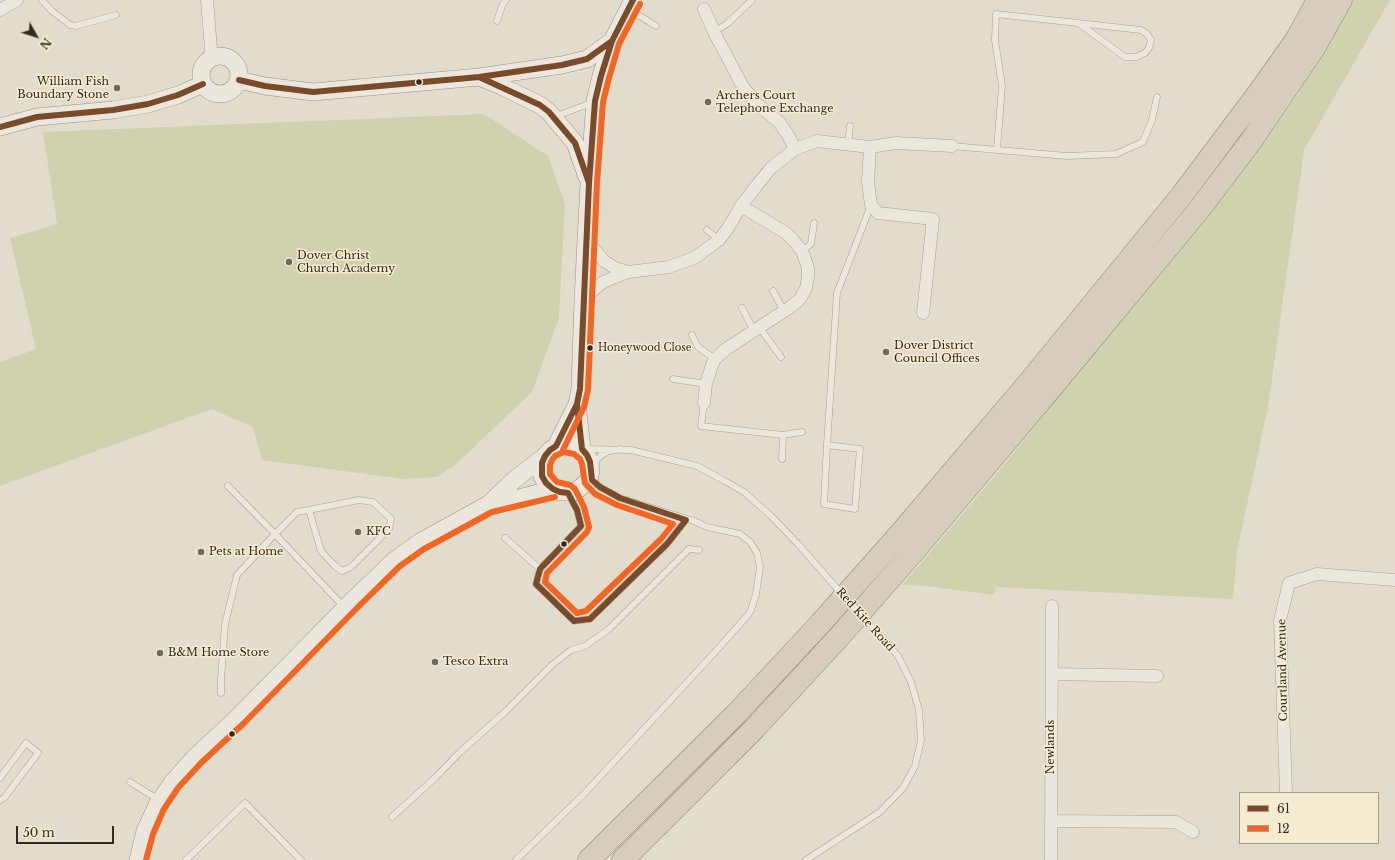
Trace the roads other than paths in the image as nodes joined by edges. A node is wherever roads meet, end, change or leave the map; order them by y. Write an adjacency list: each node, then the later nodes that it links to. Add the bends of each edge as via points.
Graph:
1 (17, 0): 10 (street)
2 (42, 0): 11 (lane, via 70,25 76,26)
3 (207, 0): 17 (street)
4 (506, 0): 12 (lane)
5 (752, 0): 15 (lane, via 728,23)
6 (1318, 0): 88 (highway, via 1260,91 1182,195 900,535 735,715)
7 (1341, 0): 89 (highway, via 1314,48 1251,141 1198,211 1067,369 839,637 754,728)
8 (631, 4): 14 (lane); 16 (street)
9 (704, 9): 15 (street)
10 (0, 10)
11 (116, 15)
12 (497, 21)
13 (1078, 23): 13 (lane, via 1141,30 1151,40 1149,48 1136,57 1125,57); 30 (lane, via 996,14 995,40 1002,86)
14 (656, 26)
15 (714, 32): 29 (street, via 743,87 758,106 779,122)
16 (612, 41): 18 (street, via 587,58 562,65); 22 (street)
17 (213, 57): 19 (street, via 225,57 235,62); 20 (street, via 203,65)
18 (479, 77): 19 (street, via 312,92); 23 (street, via 540,105)
19 (239, 80): 20 (street, via 232,91 226,94 212,93)
20 (203, 84): 25 (street, via 148,104 37,117)
21 (1157, 97): 30 (lane, via 1152,120 1143,142 1116,154 1067,156)
22 (595, 101): 23 (lane); 31 (street)
23 (553, 117): 31 (street, via 575,143)
24 (850, 126): 26 (lane)
25 (0, 127)
26 (848, 145): 28 (street); 29 (street, via 817,141)
27 (952, 146): 28 (street, via 896,143); 30 (lane)
28 (870, 147): 32 (street, via 868,182)
29 (795, 149): 33 (street, via 772,168)
30 (997, 149)
31 (589, 183): 36 (street)
32 (871, 205): 44 (street, via 878,213 933,219); 55 (lane, via 837,293)
33 (741, 206): 37 (street); 38 (street, via 786,233)
34 (814, 223): 38 (lane, via 811,244)
35 (707, 230): 37 (lane)
36 (586, 240): 39 (street, via 604,261); 41 (street)
37 (719, 240): 39 (street, via 694,258 680,264)
38 (802, 251): 43 (street, via 808,268 806,288 800,299)
39 (628, 272): 41 (street, via 603,282)
40 (773, 291): 43 (lane)
41 (583, 299): 52 (street, via 580,389)
42 (742, 308): 45 (lane)
43 (784, 311): 45 (street)
44 (923, 313)
45 (756, 329): 47 (lane); 48 (street)
46 (692, 335): 48 (lane, via 698,347)
47 (781, 357)
48 (715, 359): 50 (street)
49 (673, 379): 50 (lane)
50 (706, 384): 51 (street)
51 (704, 403): 54 (lane, via 701,426)
52 (576, 404): 56 (street); 58 (street)
53 (802, 432): 54 (lane)
54 (784, 435): 59 (lane)
55 (827, 445): 55 (lane, via 860,449 855,509 824,504)
56 (582, 449): 57 (lane, Red Kite Road); 58 (street, via 569,444); 60 (street, via 587,455)
57 (620, 449): 60 (lane, Red Kite Road, via 602,455); 90 (lane, Red Kite Road, bridge, via 697,466 744,492 798,544 898,656 911,682 919,710 921,740 915,766 903,788 880,812)
58 (550, 451): 62 (street, via 542,463 542,476 546,483); 63 (street)
59 (782, 459)
60 (591, 469): 62 (street, via 587,482 576,492); 65 (lane, via 592,480 620,498)
61 (228, 486): 66 (lane)
62 (561, 491): 63 (street); 69 (lane, via 577,510 581,526)
63 (489, 504): 72 (street, via 420,542 395,560)
64 (310, 510): 64 (lane, via 321,551 342,571 350,567 389,529 391,519 373,502 359,500); 66 (lane, via 297,512)
65 (686, 520): 69 (lane, via 667,544 590,619 574,621 536,584); 87 (lane, via 740,534 750,542 757,553 760,568 751,610 584,794)
66 (275, 534): 72 (lane); 75 (lane, via 237,575 225,624)
67 (505, 538): 69 (lane)
68 (699, 550): 81 (lane, via 689,549 609,629 585,646 571,650 552,665)
69 (540, 569)
70 (1395, 580): 78 (street, Courtland Avenue, via 1317,574 1289,583 1280,620)
71 (1052, 606): 73 (street, Newlands)
72 (345, 608): 80 (street, via 195,757)
73 (1052, 674): 74 (street); 82 (street, Newlands)
74 (1157, 676)
75 (221, 693)
76 (0, 778): 79 (lane, via 26,743 38,753)
77 (130, 782): 80 (lane)
78 (1286, 792)
79 (0, 800)
80 (160, 800): 84 (street, via 145,831)
81 (392, 817)
82 (1051, 821): 83 (street, via 1176,822); 91 (street, Newlands)
83 (1193, 832)
84 (139, 860)
85 (186, 860): 86 (lane, via 245,803)
86 (301, 860)
87 (516, 860)
88 (589, 860)
89 (623, 860)
90 (806, 860)
91 (1051, 860)

